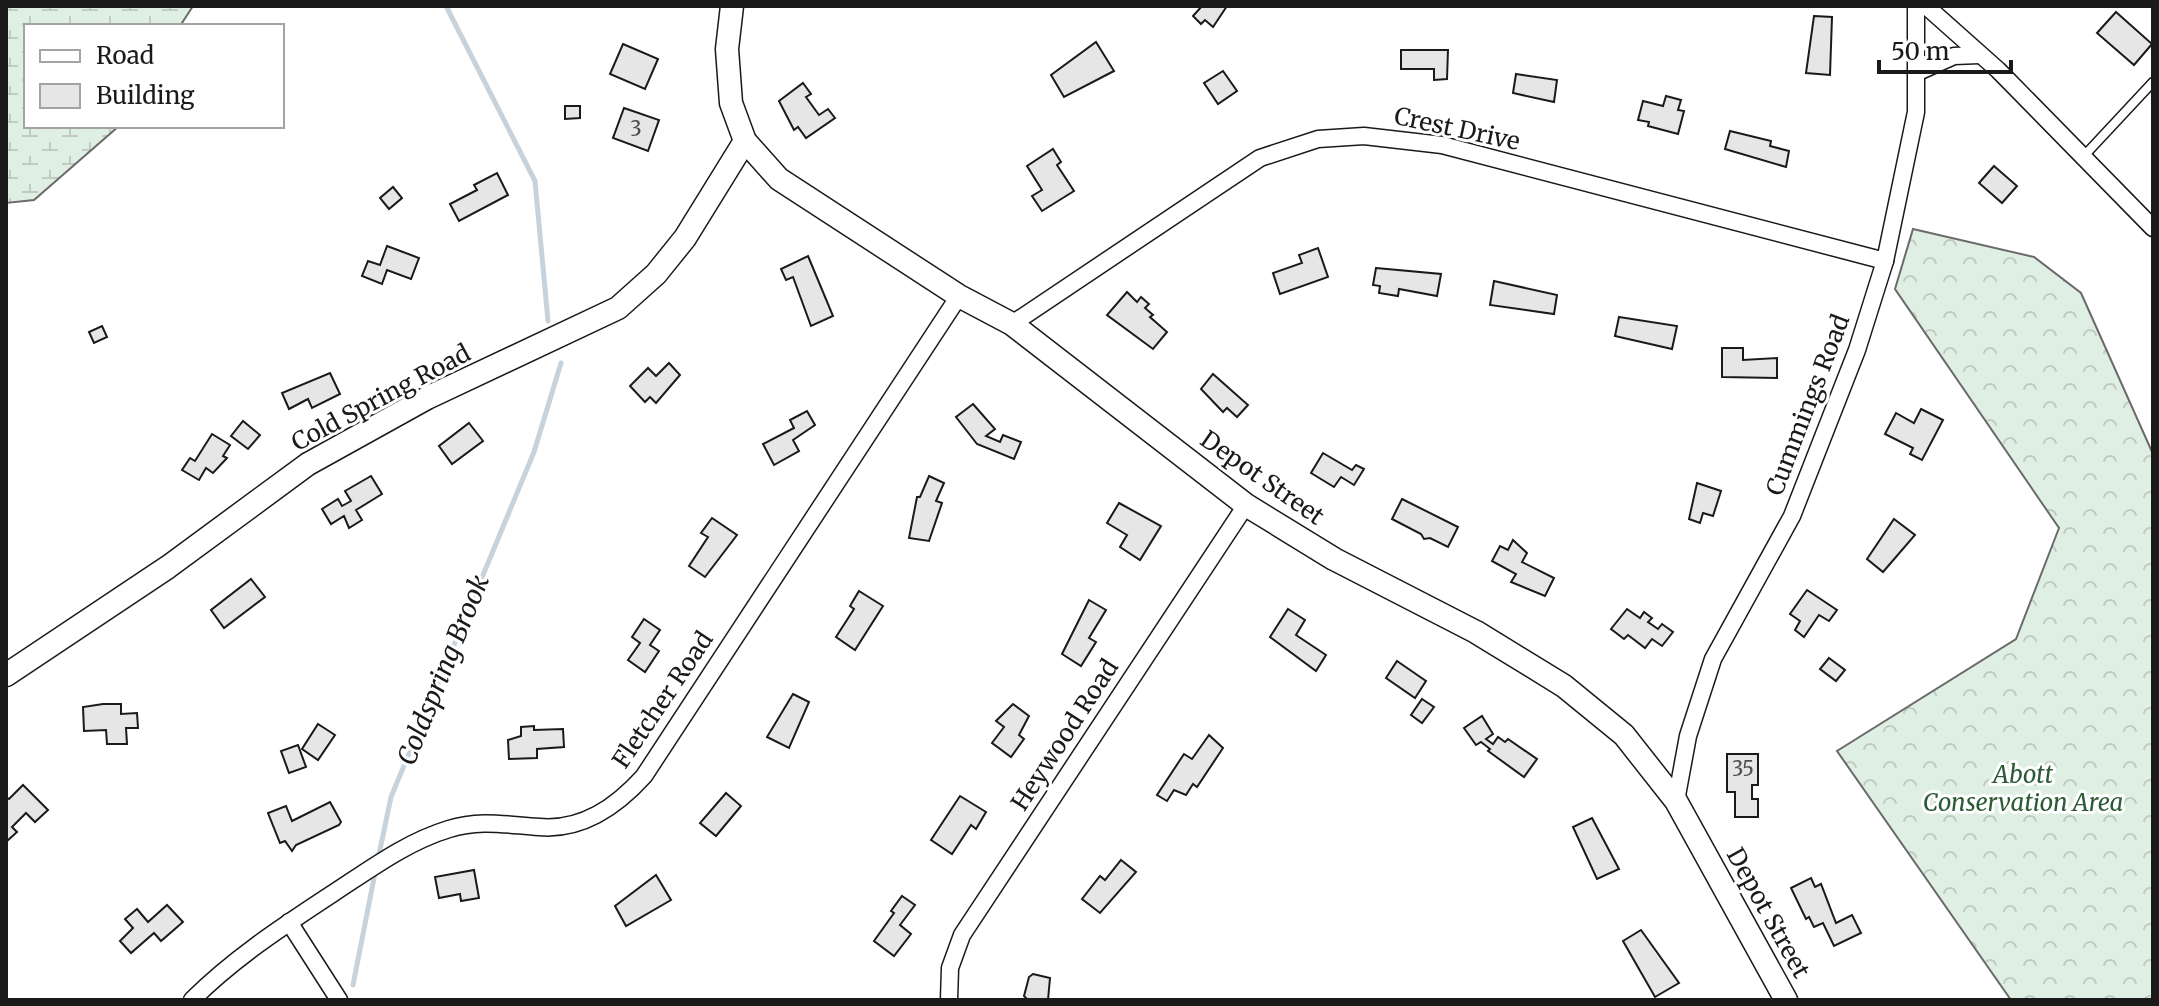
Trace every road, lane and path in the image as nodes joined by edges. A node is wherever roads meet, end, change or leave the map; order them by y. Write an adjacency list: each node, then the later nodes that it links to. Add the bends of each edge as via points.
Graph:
1 (732, 6): 7 (main road, Depot Street, via 727,49 731,103)
2 (1916, 6): 5 (street, Cummings Road)
3 (1926, 6): 4 (street)
4 (1979, 55): 5 (street, via 1954,56); 8 (street)
5 (1918, 72): 10 (street, Cummings Road, via 1916,112)
6 (2153, 82): 8 (lane)
7 (745, 141): 11 (main road, Depot Street, via 779,179); 14 (main road, Cold Spring Road, via 685,238 618,308 392,415 308,464 168,567)
8 (2082, 157): 9 (street)
9 (2153, 228)
10 (1885, 261): 12 (street, Crest Drive, via 1442,145 1364,136 1318,139 1260,158); 15 (street, Cummings Road, via 1857,350 1792,516 1713,659 1688,736)
11 (959, 296): 12 (main road, Depot Street); 16 (street, Fletcher Road, via 644,776 625,797 571,826 488,822 446,829 394,853)
12 (1012, 324): 13 (main road, Depot Street)
13 (1246, 505): 15 (main road, Depot Street, via 1564,686 1624,735); 19 (street, Heywood Road, via 962,935 950,968)
14 (6, 675)
15 (1676, 801): 20 (main road, Depot Street)
16 (289, 922): 17 (street, Fletcher Road, via 228,963); 18 (street)
17 (192, 1000)
18 (339, 1000)
19 (949, 1000)
20 (1786, 1000)

